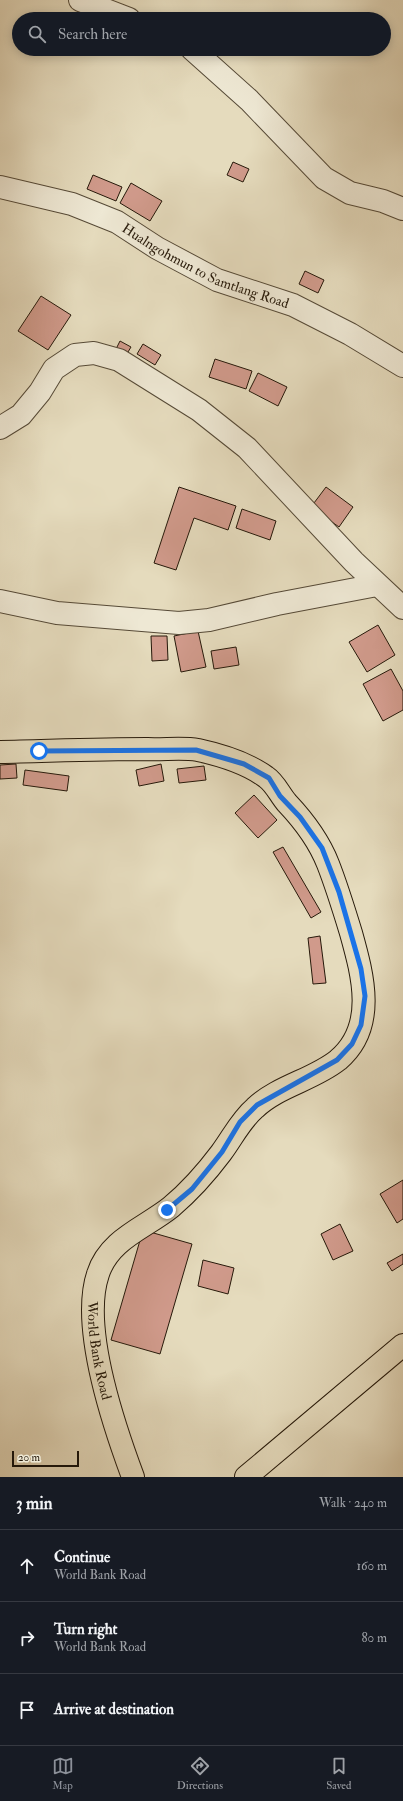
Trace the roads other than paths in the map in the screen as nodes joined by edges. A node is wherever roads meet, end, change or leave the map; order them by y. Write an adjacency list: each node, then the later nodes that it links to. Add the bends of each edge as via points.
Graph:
1 (80, 0): 2 (street)
2 (112, 12)
3 (200, 56): 5 (street, via 249,100 324,178 350,193)
4 (0, 187): 6 (street, Hualngohmun to Samtlang Road, via 72,204 118,222 157,248 217,280 293,305 350,334)
5 (403, 209)
6 (403, 366)
7 (0, 428): 8 (street, via 21,415 40,392 54,368 74,355 94,353 119,360 199,410 247,448)
8 (377, 585): 9 (street, via 209,620 179,623 58,613); 10 (street)
9 (0, 601)
10 (403, 608)
11 (0, 752): 13 (main road, World Bank Road, via 196,750 244,764 269,778 280,796 300,817 322,848 339,892 361,969 365,996 361,1025 352,1044 337,1060 257,1105 240,1122 222,1152 192,1189 111,1249 98,1272 92,1299 94,1343 110,1409)
12 (403, 1345): 14 (main road)
13 (133, 1477)
14 (246, 1477)

